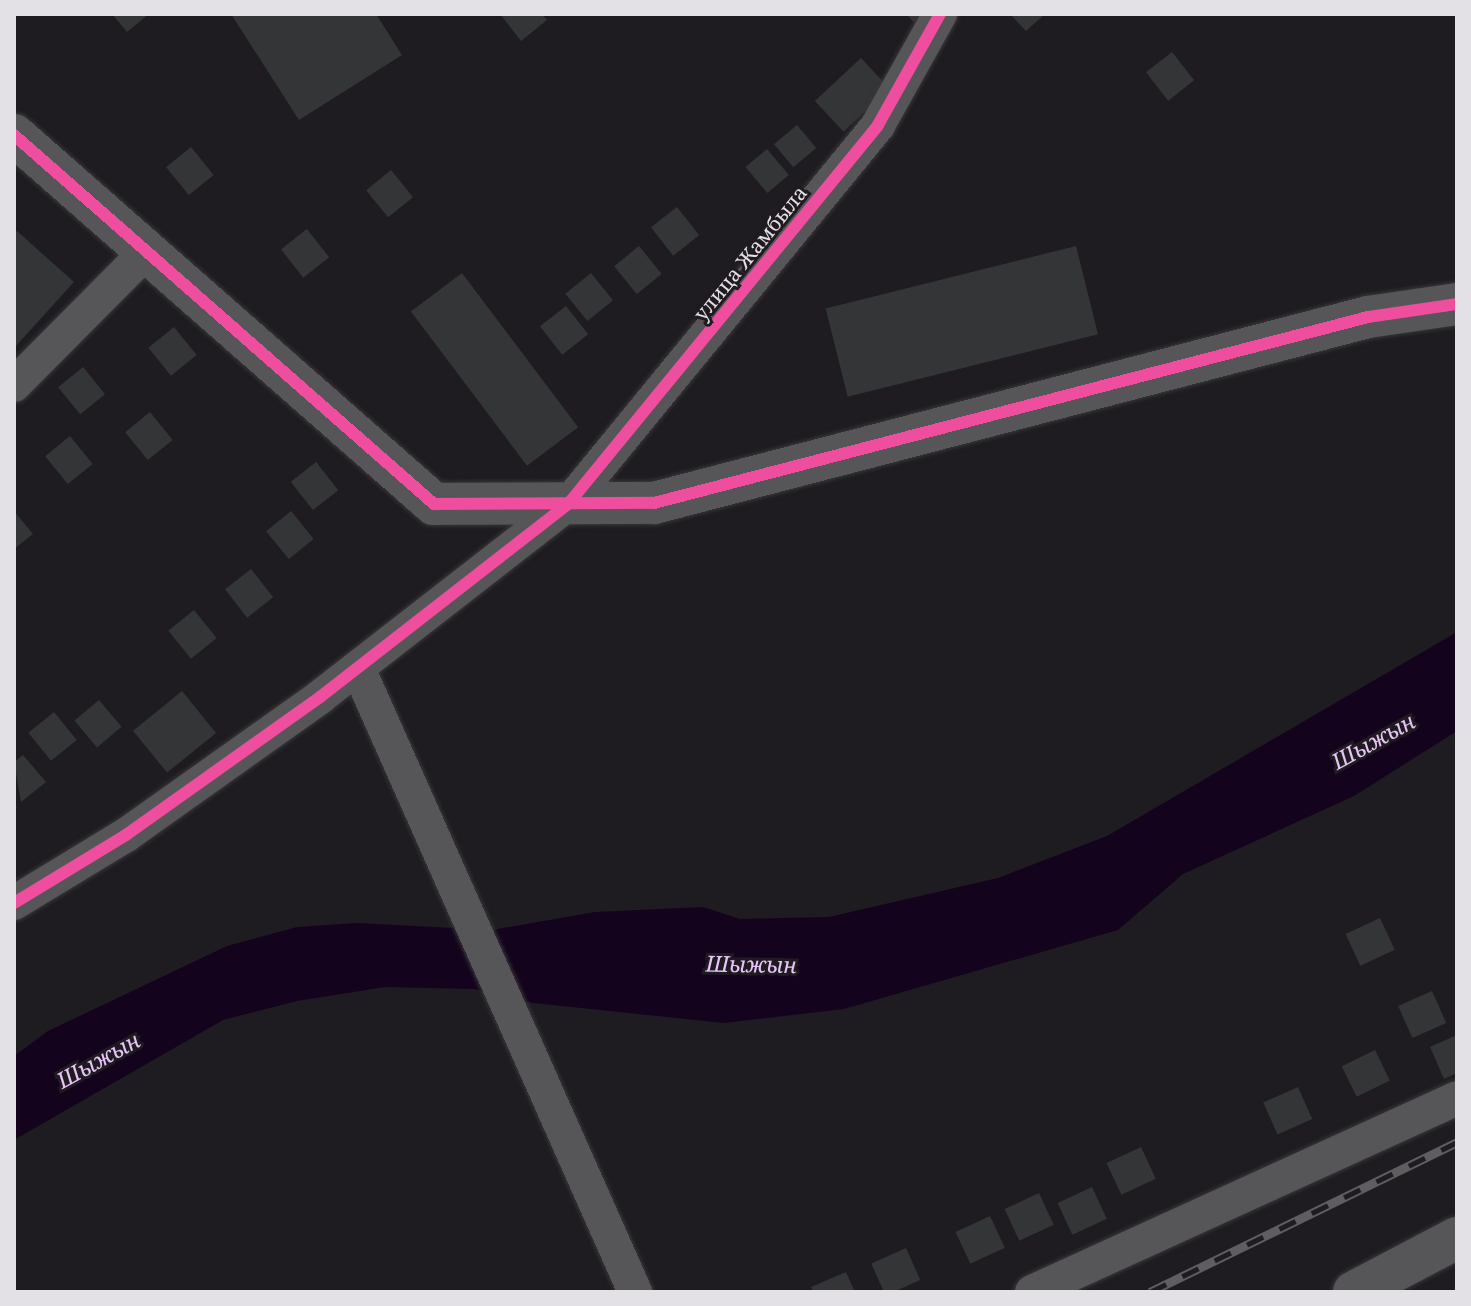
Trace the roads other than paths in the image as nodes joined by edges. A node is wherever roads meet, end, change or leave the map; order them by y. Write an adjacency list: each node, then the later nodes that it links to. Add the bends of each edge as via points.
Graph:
1 (940, 14): 6 (street, улица Жамбыла, via 878,125)
2 (14, 135): 3 (street)
3 (147, 251): 5 (street); 6 (street, via 434,504)
4 (1457, 304): 6 (street, via 1368,317 654,503)
5 (14, 385)
6 (569, 503): 7 (street, улица Жамбыла)
7 (358, 668): 8 (street, улица Жамбыла, via 126,835); 11 (street, via 465,895)
8 (14, 903)
9 (1457, 1098): 12 (street)
10 (1457, 1238): 13 (street)
11 (635, 1292)
12 (1032, 1292)
13 (1354, 1292)

